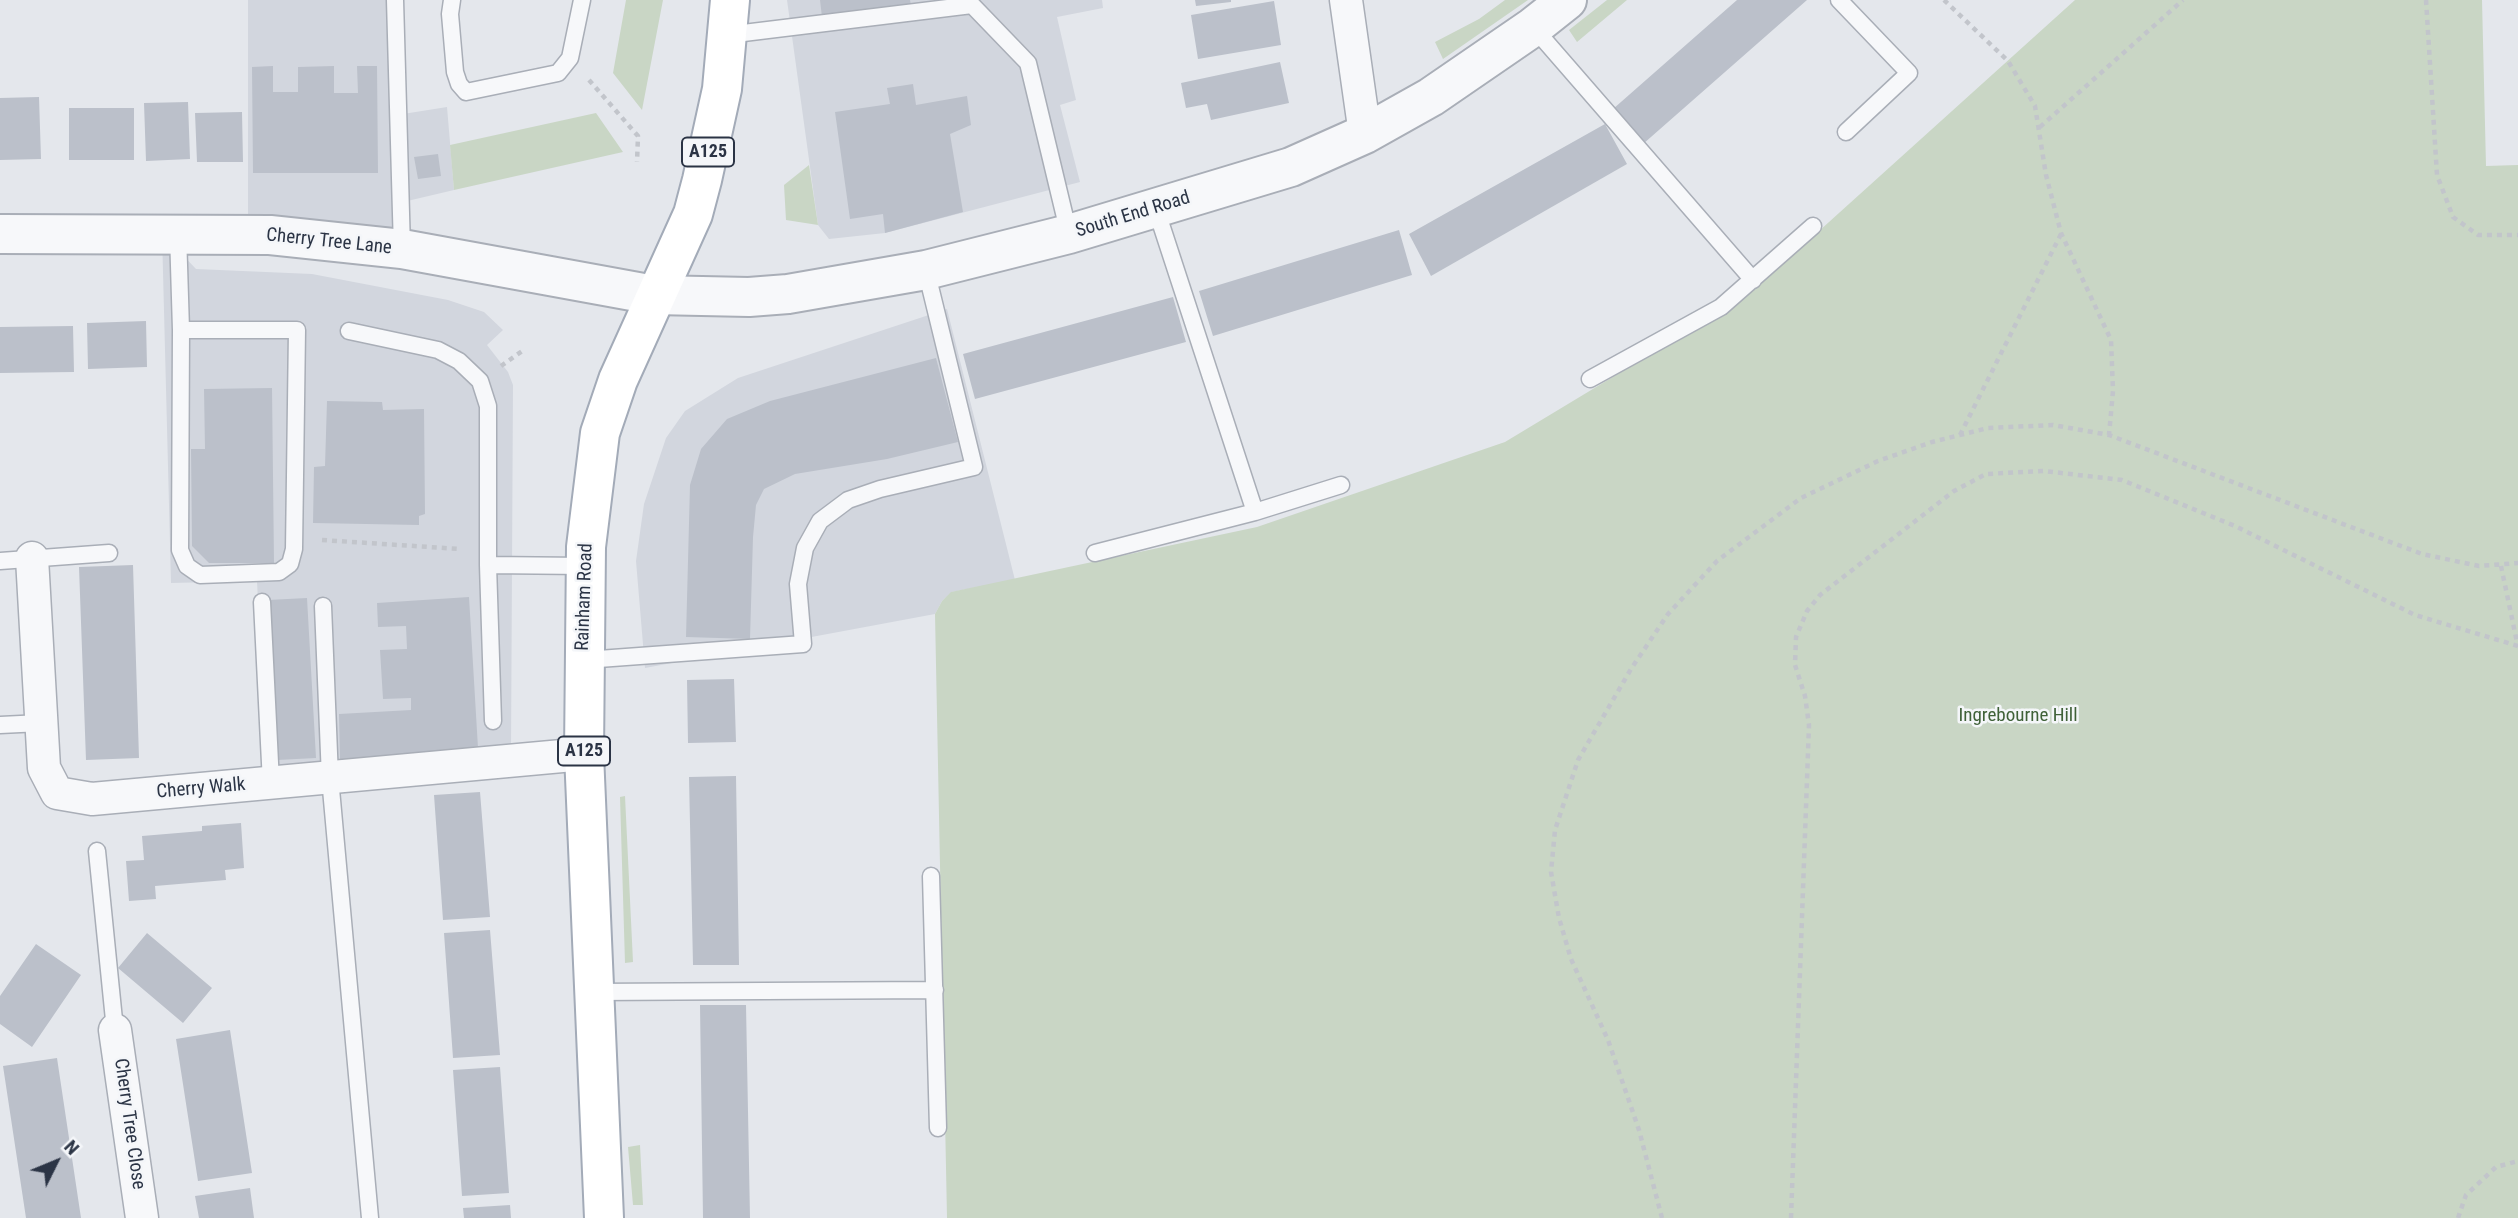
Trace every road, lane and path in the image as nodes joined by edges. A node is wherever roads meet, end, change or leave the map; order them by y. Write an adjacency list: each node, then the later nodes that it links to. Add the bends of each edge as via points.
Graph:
1 (395, 0): 24 (lane)
2 (452, 0): 12 (lane, via 455,72 458,85 466,92 558,73)
3 (582, 0): 12 (lane)
4 (1346, 0): 15 (street)
5 (1567, 0): 11 (street, South End Road)
6 (1839, 0): 14 (lane, via 1909,73)
7 (1944, 0): 13 (path, via 2008,61 2035,106)
8 (2183, 0): 13 (path)
9 (2426, 0): 23 (path, via 2437,175 2453,217 2478,234)
10 (728, 18): 22 (lane, via 972,5 1028,63); 27 (main road, Rainham Road / A125, via 722,89 699,192)
11 (1533, 27): 15 (street, South End Road, via 1432,97); 26 (lane)
12 (570, 58): 16 (path, via 638,136)
13 (2040, 128): 20 (path)
14 (1846, 132)
15 (1365, 134): 17 (street, South End Road, via 1291,167)
16 (637, 162)
17 (1156, 209): 22 (street, South End Road); 34 (lane)
18 (1813, 226): 26 (lane)
19 (178, 233): 21 (street, Cherry Tree Lane); 24 (street, Cherry Tree Lane, via 270,235); 28 (lane)
20 (2061, 233): 31 (path); 32 (path, via 2111,340)
21 (0, 234)
22 (1069, 234): 25 (street, South End Road)
23 (2518, 235)
24 (402, 249): 27 (street, Cherry Tree Lane)
25 (926, 270): 27 (street, South End Road, via 749,297); 47 (lane, via 974,467 848,500 820,521 805,548 798,584 803,644)
26 (1752, 280): 30 (lane, via 1721,307)
27 (654, 295): 42 (main road, Rainham Road / A125, via 600,433)
28 (181, 330): 35 (lane, via 297,330); 35 (lane, via 180,550 187,566 200,575 279,572 290,564)
29 (349, 331): 39 (lane, via 438,351 459,361 480,381 488,406)
30 (1590, 379)
31 (1960, 435): 32 (path, via 1988,428 2053,425); 64 (path, via 1878,461 1801,498 1717,561 1668,614 1578,760 1555,830 1551,872 1559,918 1639,1130)
32 (2109, 435): 43 (path, via 2422,555)
33 (1341, 485): 34 (lane)
34 (1255, 512): 37 (lane)
35 (295, 538): 39 (path)
36 (109, 553): 38 (lane)
37 (1095, 553)
38 (32, 558): 40 (lane); 49 (street, Cherry Walk)
39 (488, 558): 42 (lane); 48 (lane)
40 (0, 561)
41 (2518, 564): 43 (path)
42 (585, 566): 47 (main road, Rainham Road / A125)
43 (2501, 566): 46 (path)
44 (262, 603): 53 (lane)
45 (323, 606): 52 (lane)
46 (2518, 647): 65 (path, via 2415,615 2235,526 2122,480 2044,471 1986,474 1954,491 1820,595 1796,636 1796,665 1809,724)
47 (583, 660): 51 (main road, Rainham Road / A125)
48 (493, 721)
49 (41, 723): 50 (lane); 53 (street, Cherry Walk, via 44,768 57,793 92,799)
50 (0, 725)
51 (584, 754): 52 (street, Cherry Walk); 57 (main road, Rainham Road / A125)
52 (330, 778): 53 (street, Cherry Walk); 62 (lane)
53 (271, 783)
54 (97, 851): 58 (lane)
55 (932, 876): 56 (lane)
56 (935, 989): 57 (lane); 59 (lane)
57 (593, 992): 63 (main road, Rainham Road / A125)
58 (115, 1030): 61 (street, Cherry Tree Close)
59 (938, 1128)
60 (2518, 1161): 66 (path, via 2496,1167 2466,1195)
61 (142, 1218)
62 (370, 1218)
63 (604, 1218)
64 (1662, 1218)
65 (1791, 1218)
66 (2458, 1218)

